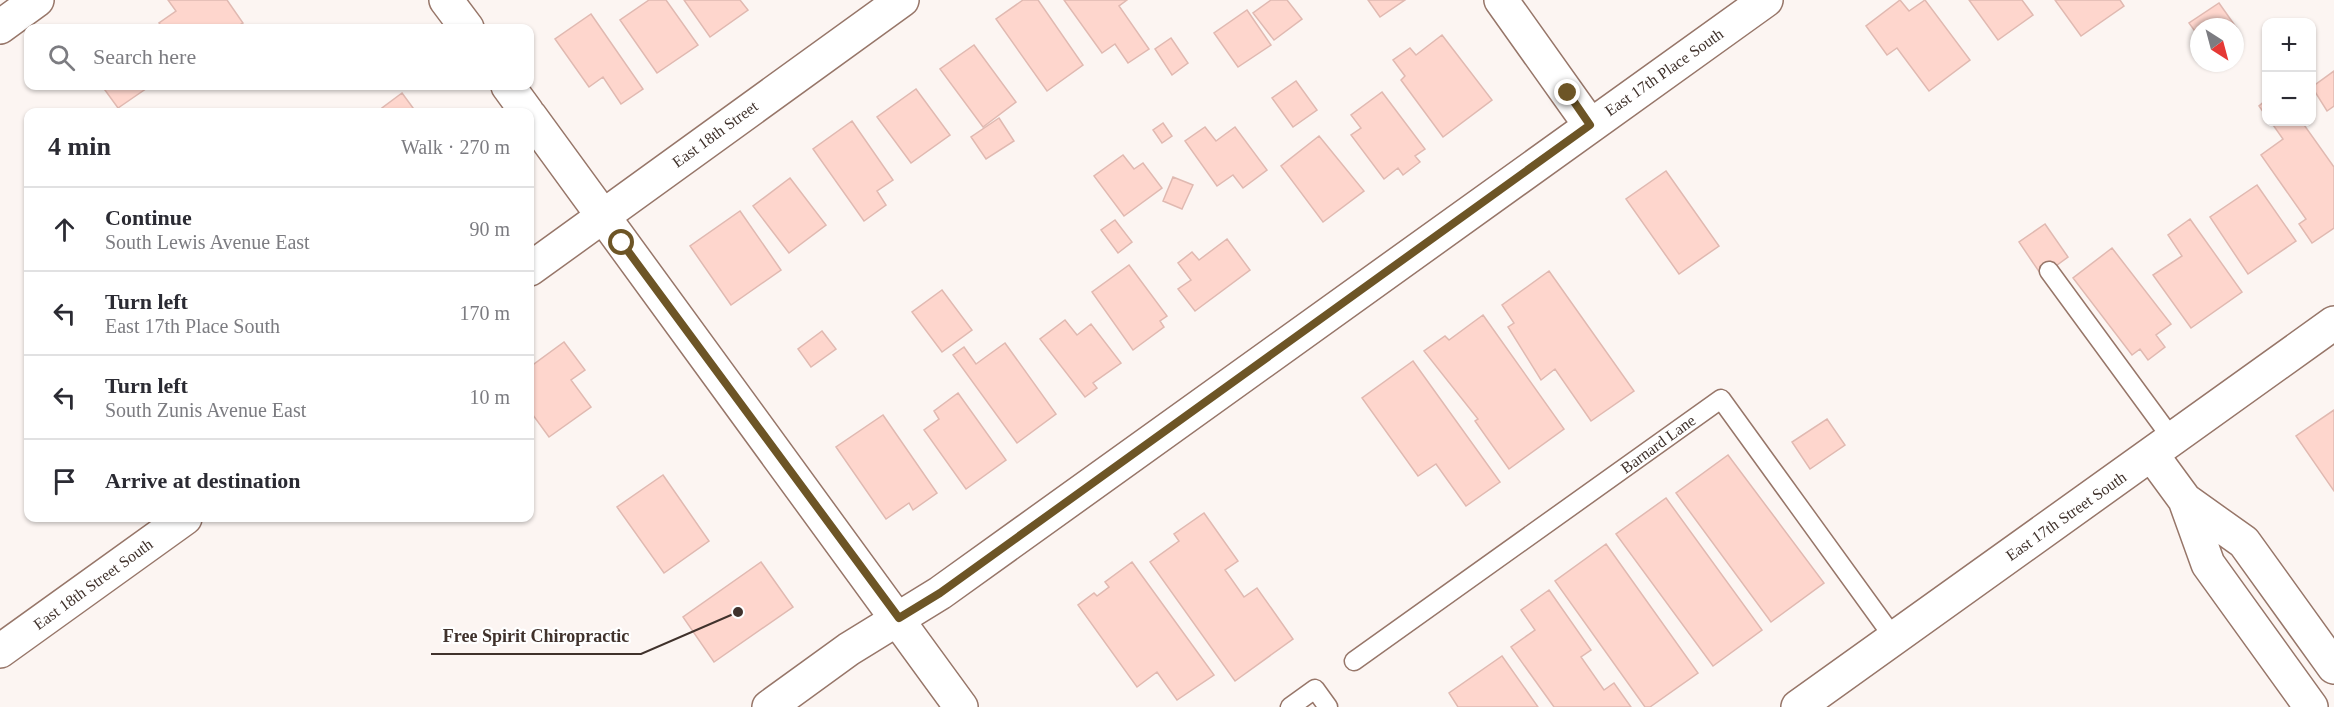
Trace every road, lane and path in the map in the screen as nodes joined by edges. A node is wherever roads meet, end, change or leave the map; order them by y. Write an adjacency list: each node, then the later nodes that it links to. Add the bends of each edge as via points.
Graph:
1 (37, 0): 7 (street)
2 (446, 0): 6 (street)
3 (902, 0): 12 (street, East 18th Street)
4 (1501, 0): 11 (street)
5 (1766, 0): 11 (street, East 17th Place South)
6 (464, 24)
7 (0, 27)
8 (511, 90): 9 (street)
9 (524, 108)
10 (534, 122): 12 (street)
11 (1590, 125): 19 (street, East 17th Place South, via 940,593)
12 (602, 216): 13 (street, East 18th Street); 19 (street)
13 (534, 266)
14 (2049, 271): 16 (lane)
15 (2334, 323): 16 (street, East 17th Street South)
16 (2163, 447): 17 (street); 20 (street, East 17th Street South)
17 (2185, 500): 23 (street, via 2244,542); 29 (street, via 2208,564)
18 (179, 522): 21 (street, East 18th Street South)
19 (899, 618): 24 (street, East 17th Place South); 25 (street)
20 (1894, 638): 22 (lane, Barnard Lane, via 1721,399); 28 (street, East 17th Street South)
21 (0, 651)
22 (1354, 662)
23 (2334, 667)
24 (770, 707)
25 (962, 707)
26 (1290, 707): 27 (lane, via 1315,689)
27 (1328, 707)
28 (1798, 707)
29 (2311, 707)

